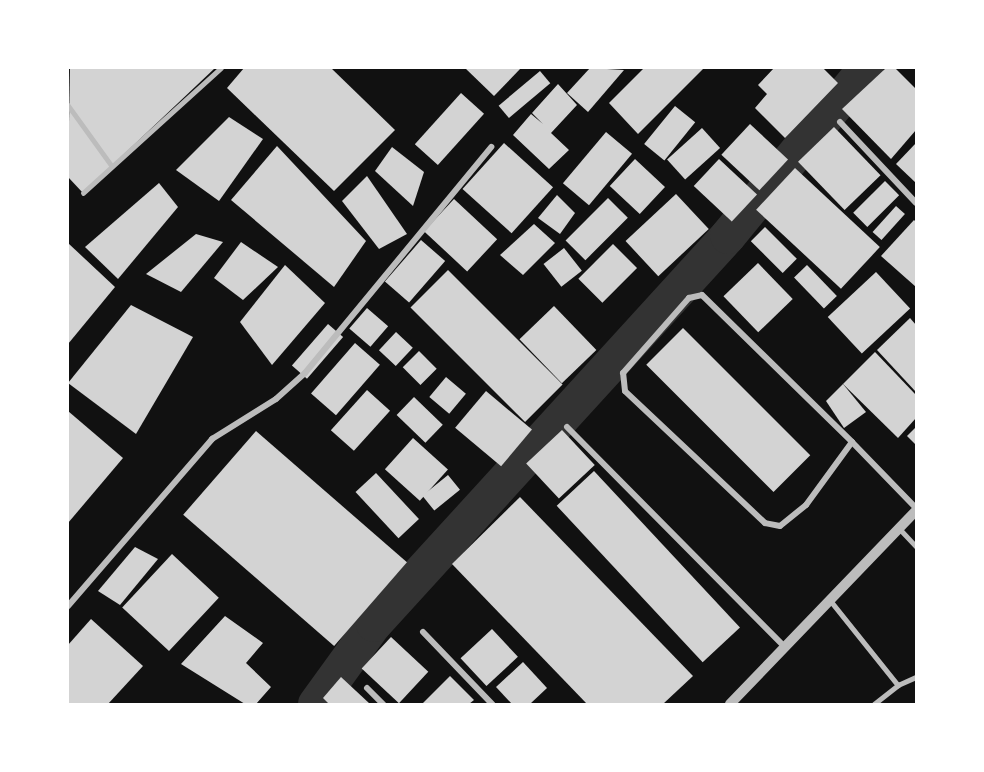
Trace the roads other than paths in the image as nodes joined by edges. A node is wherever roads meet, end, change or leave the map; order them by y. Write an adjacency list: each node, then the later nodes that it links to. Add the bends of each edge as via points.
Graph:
1 (221, 68): 5 (lane)
2 (68, 105): 5 (lane)
3 (840, 122): 7 (street)
4 (491, 147): 14 (street, via 305,373 276,399 212,439)
5 (112, 166): 6 (lane)
6 (83, 193)
7 (916, 203)
8 (567, 427): 16 (street)
9 (852, 442): 9 (street, via 702,295 689,297 623,373 625,391 765,523 780,525 806,505); 10 (street)
10 (916, 509): 11 (street)
11 (900, 529): 12 (lane); 13 (street)
12 (916, 546)
13 (830, 600): 16 (street); 18 (lane)
14 (68, 606)
15 (423, 632): 21 (street)
16 (783, 645): 22 (street)
17 (916, 677): 18 (lane)
18 (898, 685): 23 (lane)
19 (367, 688): 20 (street)
20 (383, 705)
21 (492, 705)
22 (730, 705)
23 (874, 705)

